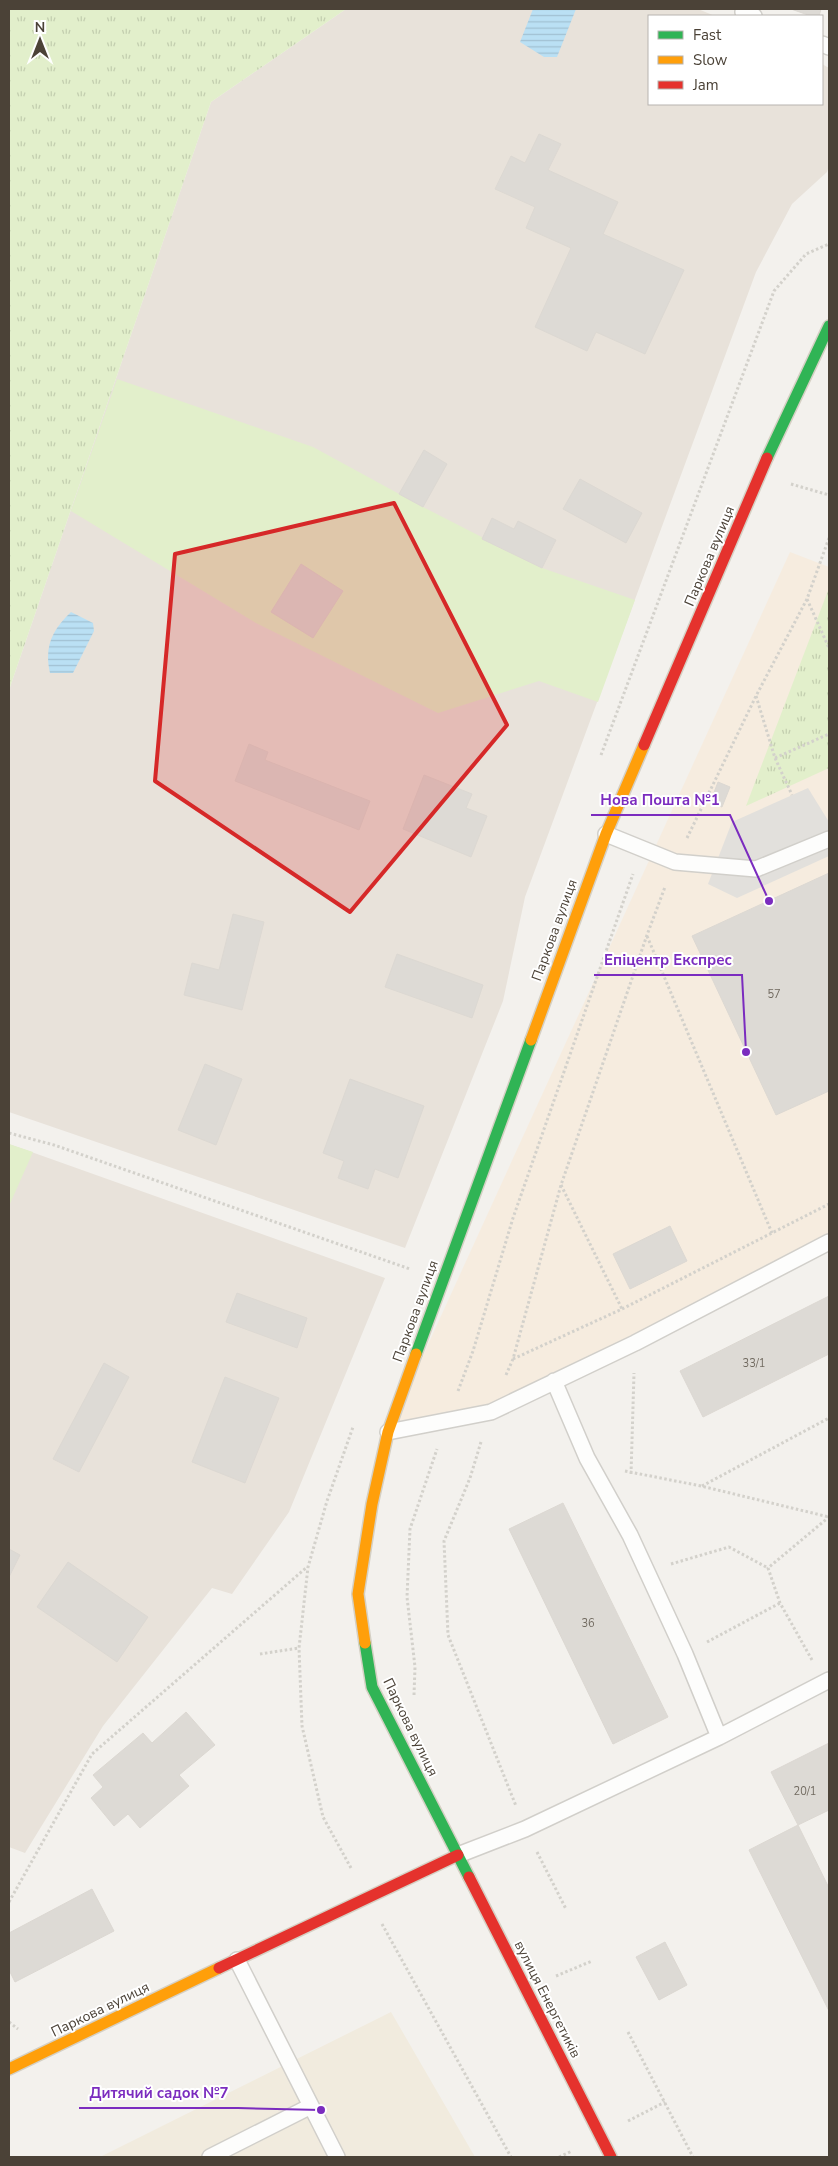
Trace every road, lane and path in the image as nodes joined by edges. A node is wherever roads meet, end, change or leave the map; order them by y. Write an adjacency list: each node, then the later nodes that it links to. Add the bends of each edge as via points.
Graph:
1 (829, 326): 2 (street, Паркова вулиця)
2 (824, 349): 3 (street, Паркова вулиця)
3 (759, 475): 4 (path); 12 (street, Паркова вулиця)
4 (829, 495)
5 (829, 538): 6 (path)
6 (807, 599): 7 (path); 8 (path)
7 (829, 648)
8 (756, 696): 10 (path); 15 (path)
9 (829, 734): 10 (path)
10 (775, 758): 11 (path)
11 (792, 796)
12 (606, 834): 14 (lane); 30 (street, Паркова вулиця)
13 (829, 839): 15 (lane, via 756,869)
14 (642, 849): 15 (lane); 29 (path, via 513,1218 473,1351)
15 (675, 862): 16 (path)
16 (646, 935): 18 (path); 20 (path)
17 (9, 1133): 22 (path, via 54,1145)
18 (561, 1185): 23 (path); 25 (path)
19 (829, 1204): 20 (path)
20 (772, 1233): 23 (path)
21 (829, 1242): 24 (lane)
22 (410, 1269)
23 (622, 1309): 25 (path)
24 (635, 1343): 26 (lane); 32 (path)
25 (513, 1359): 27 (path)
26 (554, 1381): 27 (lane); 31 (lane)
27 (490, 1412): 29 (lane); 46 (path, via 470,1478 444,1541 448,1635)
28 (829, 1418): 34 (path)
29 (447, 1420): 30 (lane); 44 (path, via 410,1529 407,1597 415,1667)
30 (388, 1432): 47 (street, Паркова вулиця, via 372,1504 358,1594 372,1687)
31 (587, 1458): 32 (path); 38 (lane)
32 (631, 1473): 33 (path); 34 (path)
33 (631, 1482)
34 (701, 1486): 35 (path)
35 (829, 1517): 37 (path)
36 (308, 1567): 49 (path, via 92,1754)
37 (768, 1568): 38 (path, via 729,1547); 39 (path)
38 (646, 1571): 42 (lane)
39 (780, 1603): 42 (path); 43 (path)
40 (299, 1648): 41 (path)
41 (260, 1654)
42 (685, 1654): 45 (lane)
43 (827, 1681): 45 (lane)
44 (414, 1696)
45 (719, 1737): 46 (lane)
46 (525, 1829): 47 (lane); 50 (path)
47 (458, 1855): 48 (street, Паркова вулиця); 53 (street, вулиця Енергетиків)
48 (366, 1897): 51 (street, Паркова вулиця); 59 (path)
49 (9, 1902)
50 (566, 1909)
51 (237, 1960): 55 (street, Паркова вулиця); 56 (lane)
52 (592, 1961): 53 (path)
53 (526, 1988): 60 (street, вулиця Енергетиків)
54 (628, 2032): 61 (path)
55 (9, 2069)
56 (311, 2106): 57 (lane); 58 (lane)
57 (210, 2157)
58 (337, 2157)
59 (511, 2157)
60 (611, 2157)
61 (693, 2157)

